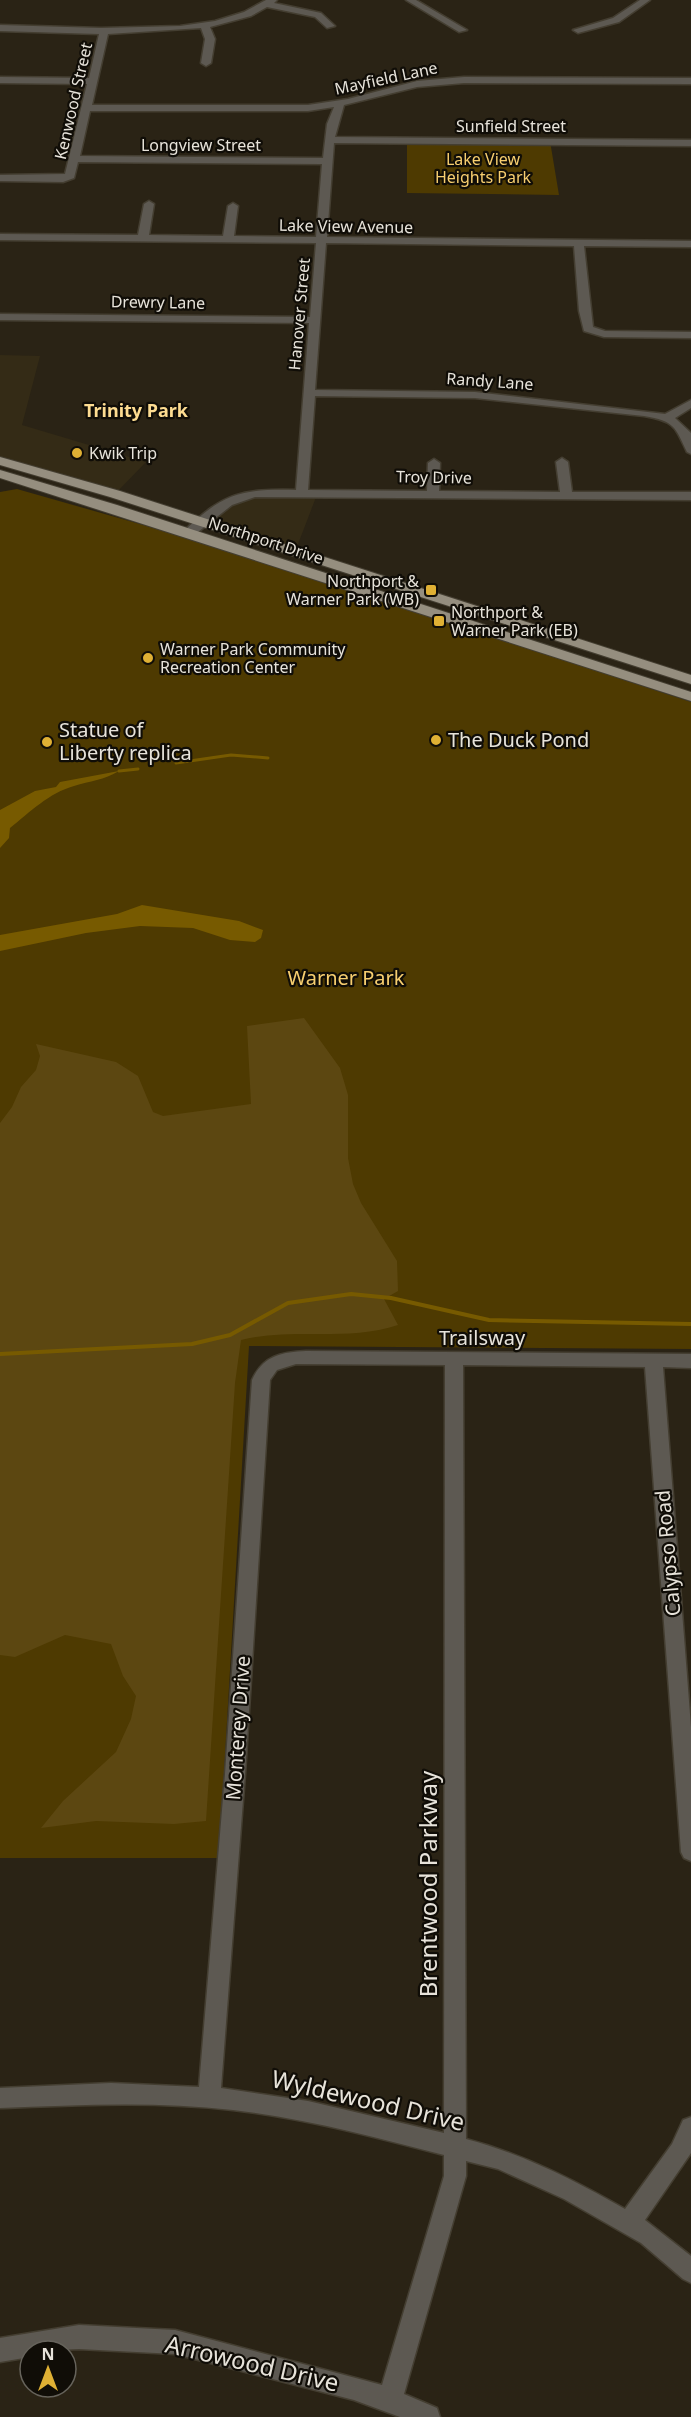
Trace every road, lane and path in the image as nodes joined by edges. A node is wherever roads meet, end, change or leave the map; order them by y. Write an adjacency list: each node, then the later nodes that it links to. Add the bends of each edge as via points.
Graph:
1 (410, 0): 8 (street)
2 (646, 0): 9 (street, via 616,20)
3 (270, 2): 4 (street, via 245,16); 5 (street, via 318,15)
4 (205, 26): 7 (street); 10 (street, via 210,39)
5 (330, 26)
6 (0, 28): 7 (street)
7 (105, 29): 12 (street, Kenwood Street)
8 (462, 30)
9 (578, 30)
10 (206, 63)
11 (0, 80): 12 (street)
12 (93, 81): 15 (street, Kenwood Street)
13 (691, 81): 14 (street, Mayfield Lane, via 464,80 417,84)
14 (340, 104): 15 (street, Mayfield Lane, via 265,109); 16 (street, Hanover Street)
15 (86, 108): 18 (street, Kenwood Street)
16 (330, 140): 17 (street, Sunfield Street); 19 (street, Hanover Street)
17 (691, 142)
18 (75, 159): 19 (street, Longview Street); 20 (street, Kenwood Street, via 67,178)
19 (328, 161): 26 (street, Hanover Street)
20 (0, 178)
21 (149, 204): 24 (street)
22 (233, 206): 25 (street)
23 (0, 237): 24 (street, Lake View Avenue)
24 (143, 239): 25 (street, Lake View Avenue)
25 (228, 239): 26 (street, Lake View Avenue)
26 (322, 240): 27 (street, Lake View Avenue); 30 (street, Hanover Street)
27 (579, 243): 28 (street, Lake View Avenue); 31 (street, via 586,326 604,334)
28 (691, 244)
29 (0, 317): 30 (street, Drewry Lane)
30 (315, 320): 32 (street, Hanover Street)
31 (691, 335)
32 (309, 393): 34 (street, Randy Lane, via 476,395); 40 (street, Hanover Street)
33 (691, 403): 34 (street)
34 (668, 417): 35 (street, via 687,433)
35 (691, 450)
36 (562, 462): 42 (street)
37 (434, 463): 41 (street)
38 (1, 467): 44 (main road, Northport Drive); 45 (main road, Northport Drive)
39 (0, 484): 44 (main road)
40 (302, 492): 41 (street, Troy Drive); 45 (street, Troy Drive, via 237,496)
41 (433, 494): 42 (street, Troy Drive)
42 (567, 495): 43 (street, Troy Drive)
43 (691, 496)
44 (79, 498): 45 (main road, Northport Drive)
45 (195, 528): 46 (main road, Northport Drive); 47 (main road, Northport Drive)
46 (691, 680)
47 (691, 697)
48 (454, 1359): 49 (street, Trailsway); 51 (street, Trailsway, via 314,1357); 56 (street, Brentwood Parkway)
49 (654, 1361): 50 (street, Trailsway); 52 (street, Calypso Road)
50 (691, 1361)
51 (273, 1362): 53 (street, Monterey Drive, via 266,1367 261,1380)
52 (691, 1852)
53 (209, 2097): 54 (street, Wyldewood Drive, via 111,2093); 56 (street, Wyldewood Drive, via 309,2112)
54 (0, 2098)
55 (691, 2128): 57 (street, via 680,2152)
56 (454, 2147): 57 (street, Wyldewood Drive, via 500,2159 562,2186); 60 (street, Brentwood Parkway, via 455,2176)
57 (628, 2224): 58 (street, Wyldewood Drive, via 649,2235)
58 (691, 2271)
59 (0, 2350): 60 (street, Arrowood Drive, via 79,2337 175,2342)
60 (390, 2400): 61 (street, Arrowood Drive)
61 (428, 2417)

